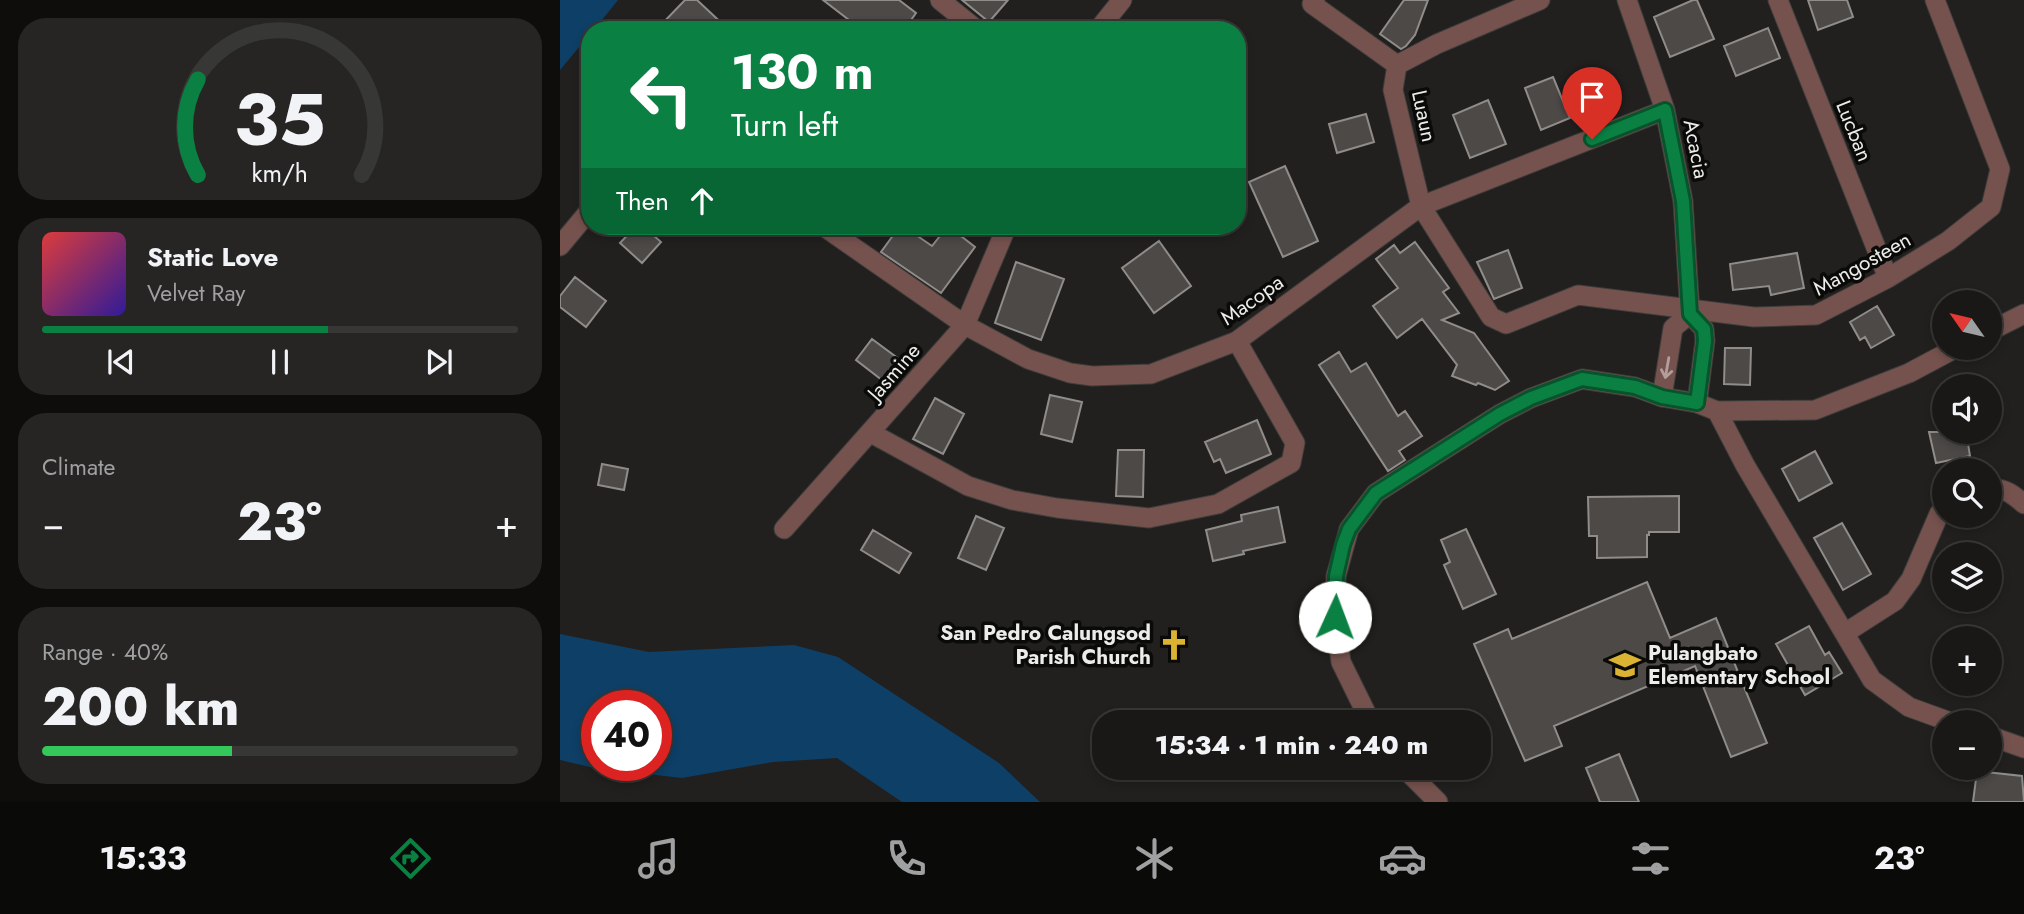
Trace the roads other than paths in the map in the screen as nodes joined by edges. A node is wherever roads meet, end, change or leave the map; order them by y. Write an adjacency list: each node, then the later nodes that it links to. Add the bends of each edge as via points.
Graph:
1 (940, 0): 8 (street)
2 (1122, 0): 9 (street)
3 (1541, 0): 10 (street, Luaun)
4 (1626, 0): 11 (street, Acacia)
5 (1778, 0): 17 (street, Lucban)
6 (1935, 0): 17 (street, Mangosteen, via 2000,169 1991,207 1948,241)
7 (1313, 2): 10 (street)
8 (966, 21)
9 (1105, 21)
10 (1397, 65): 12 (street, Luaun, via 1393,90)
11 (1665, 110): 12 (street, Macopa); 18 (street, Acacia, via 1683,201)
12 (1421, 206): 18 (street, Mangosteen, via 1491,317 1506,324 1578,295); 22 (street, Macopa)
13 (581, 221): 16 (street)
14 (836, 235): 20 (street, Macopa)
15 (1003, 235): 20 (street, Jasmine)
16 (560, 246)
17 (1888, 278): 18 (street, Mangosteen, via 1816,315 1754,317)
18 (1690, 311): 24 (street, one-way to 24, via 1673,328); 25 (street, via 1704,329 1705,341)
19 (2024, 314): 21 (street)
20 (965, 325): 22 (street, Macopa, via 1028,359 1092,376 1151,374); 27 (street, Jasmine)
21 (2002, 325)
22 (1237, 341): 27 (street, via 1295,443 1295,453 1291,463 1218,504 1149,518 1012,500 968,486)
23 (1933, 360): 26 (street, via 1815,410)
24 (1662, 397): 25 (street); 33 (street, via 1635,387 1582,379 1500,414 1376,493 1349,529 1336,576 1341,662)
25 (1697, 403): 26 (street)
26 (1717, 411): 32 (street)
27 (872, 433): 31 (street, Jasmine)
28 (2002, 490): 29 (street)
29 (2024, 504)
30 (1933, 528): 32 (street, via 1911,579 1895,601)
31 (784, 529)
32 (1845, 634): 34 (street, via 1872,680 1909,707)
33 (1365, 710)
34 (1932, 716)
35 (2002, 740): 36 (street)
36 (2024, 748)
37 (1416, 780): 38 (street)
38 (1438, 802)

